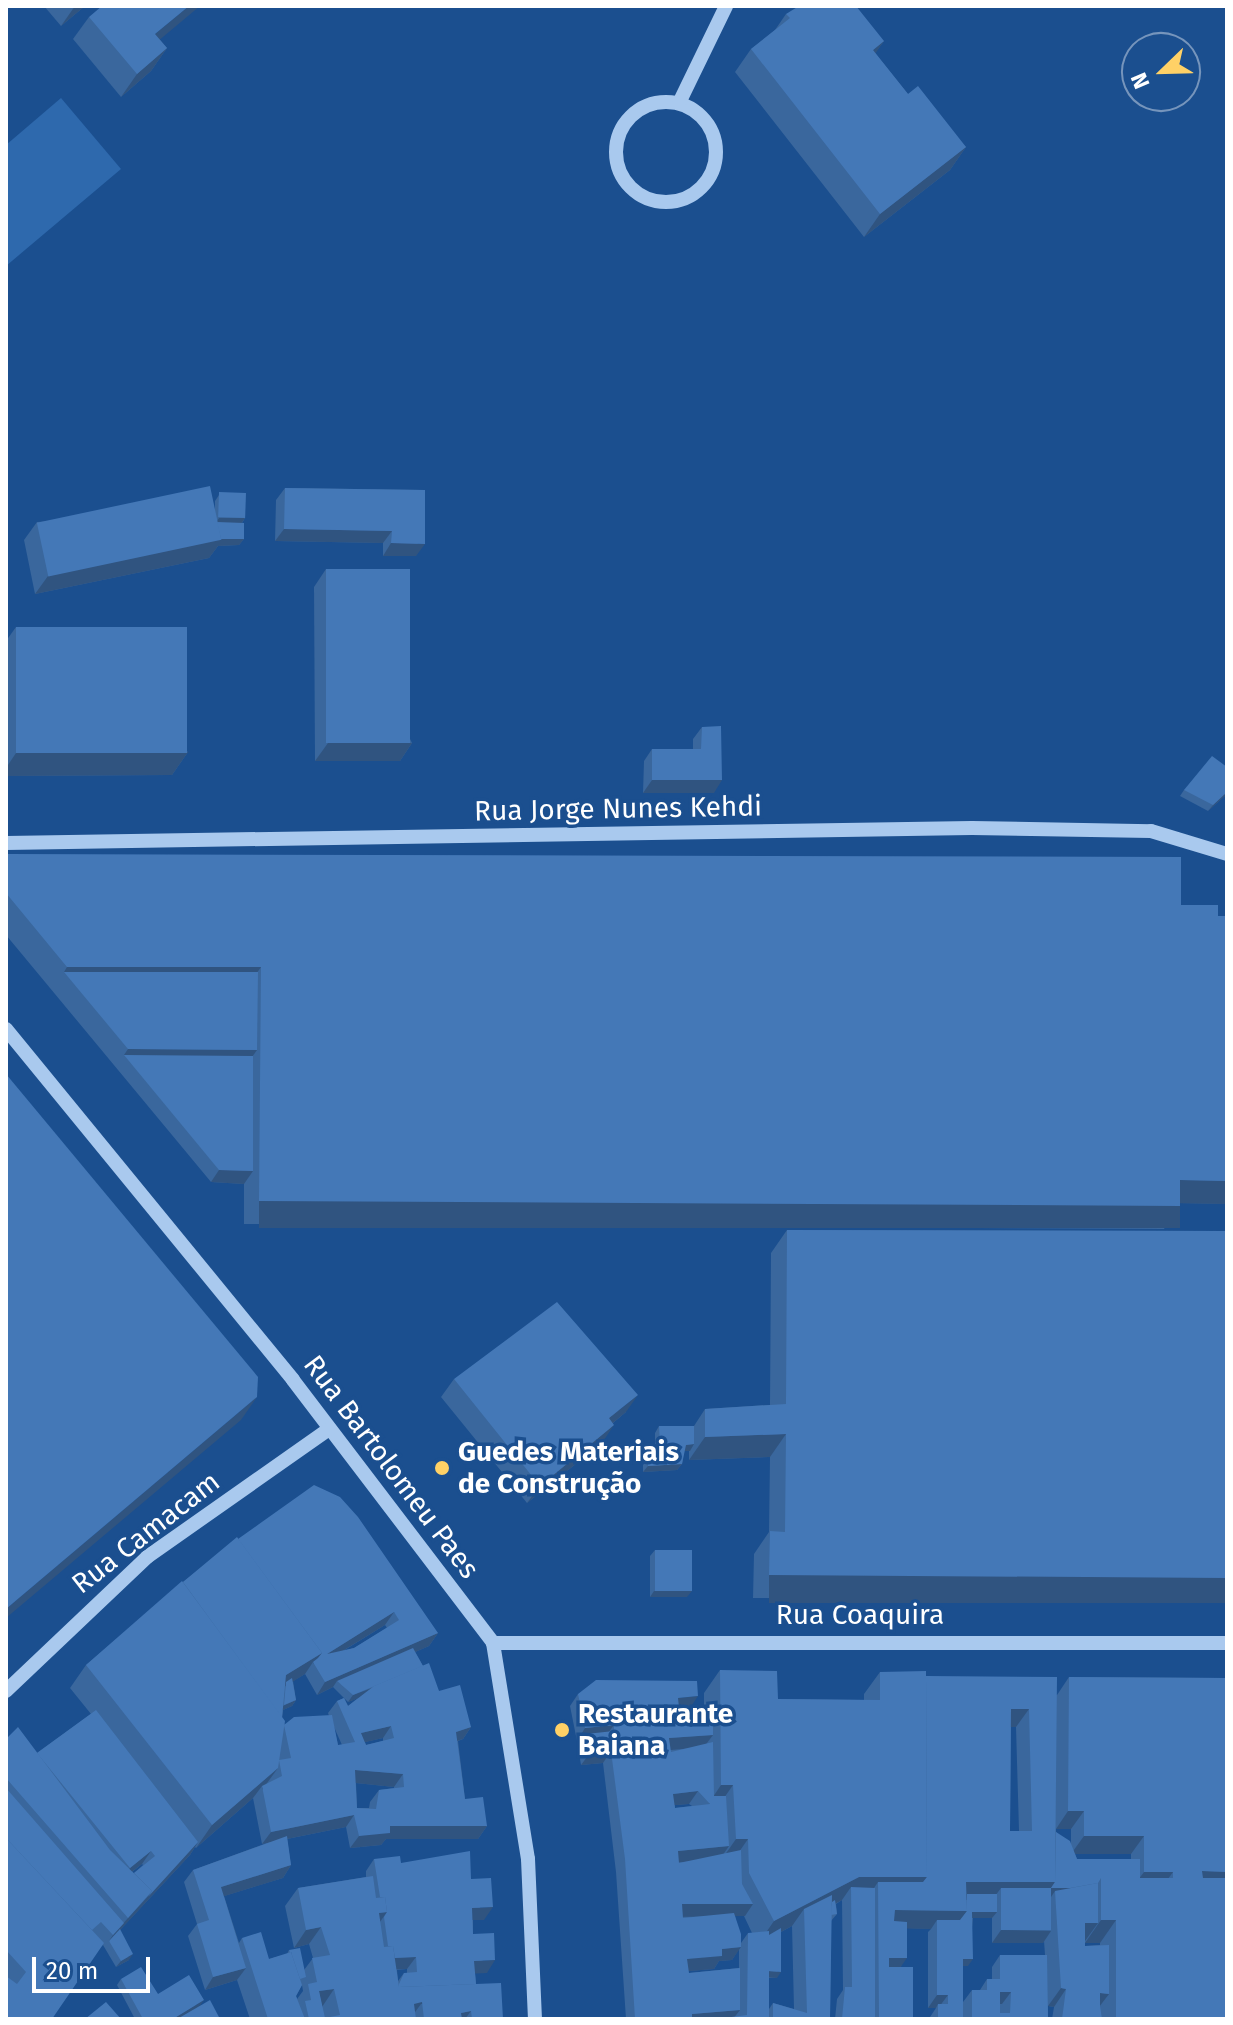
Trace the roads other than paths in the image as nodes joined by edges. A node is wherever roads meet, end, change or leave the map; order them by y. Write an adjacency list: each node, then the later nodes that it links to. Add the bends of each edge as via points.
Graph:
1 (726, 6): 2 (street)
2 (679, 103): 2 (street, via 645,106 626,123 616,147 625,181 653,201 688,198 702,188 717,156 708,123)
3 (6, 843): 4 (street, Rua Jorge Nunes Kehdi, via 972,828 1151,831)
4 (1227, 854)
5 (6, 1029): 6 (street, Rua Bartolomeu Paes)
6 (329, 1429): 7 (street, Rua Bartolomeu Paes); 9 (street, Rua Camacam, via 147,1557)
7 (493, 1643): 8 (street, Rua Coaquira); 10 (street, Rua Bartolomeu Paes, via 528,1859)
8 (1227, 1643)
9 (6, 1691)
10 (535, 2019)

